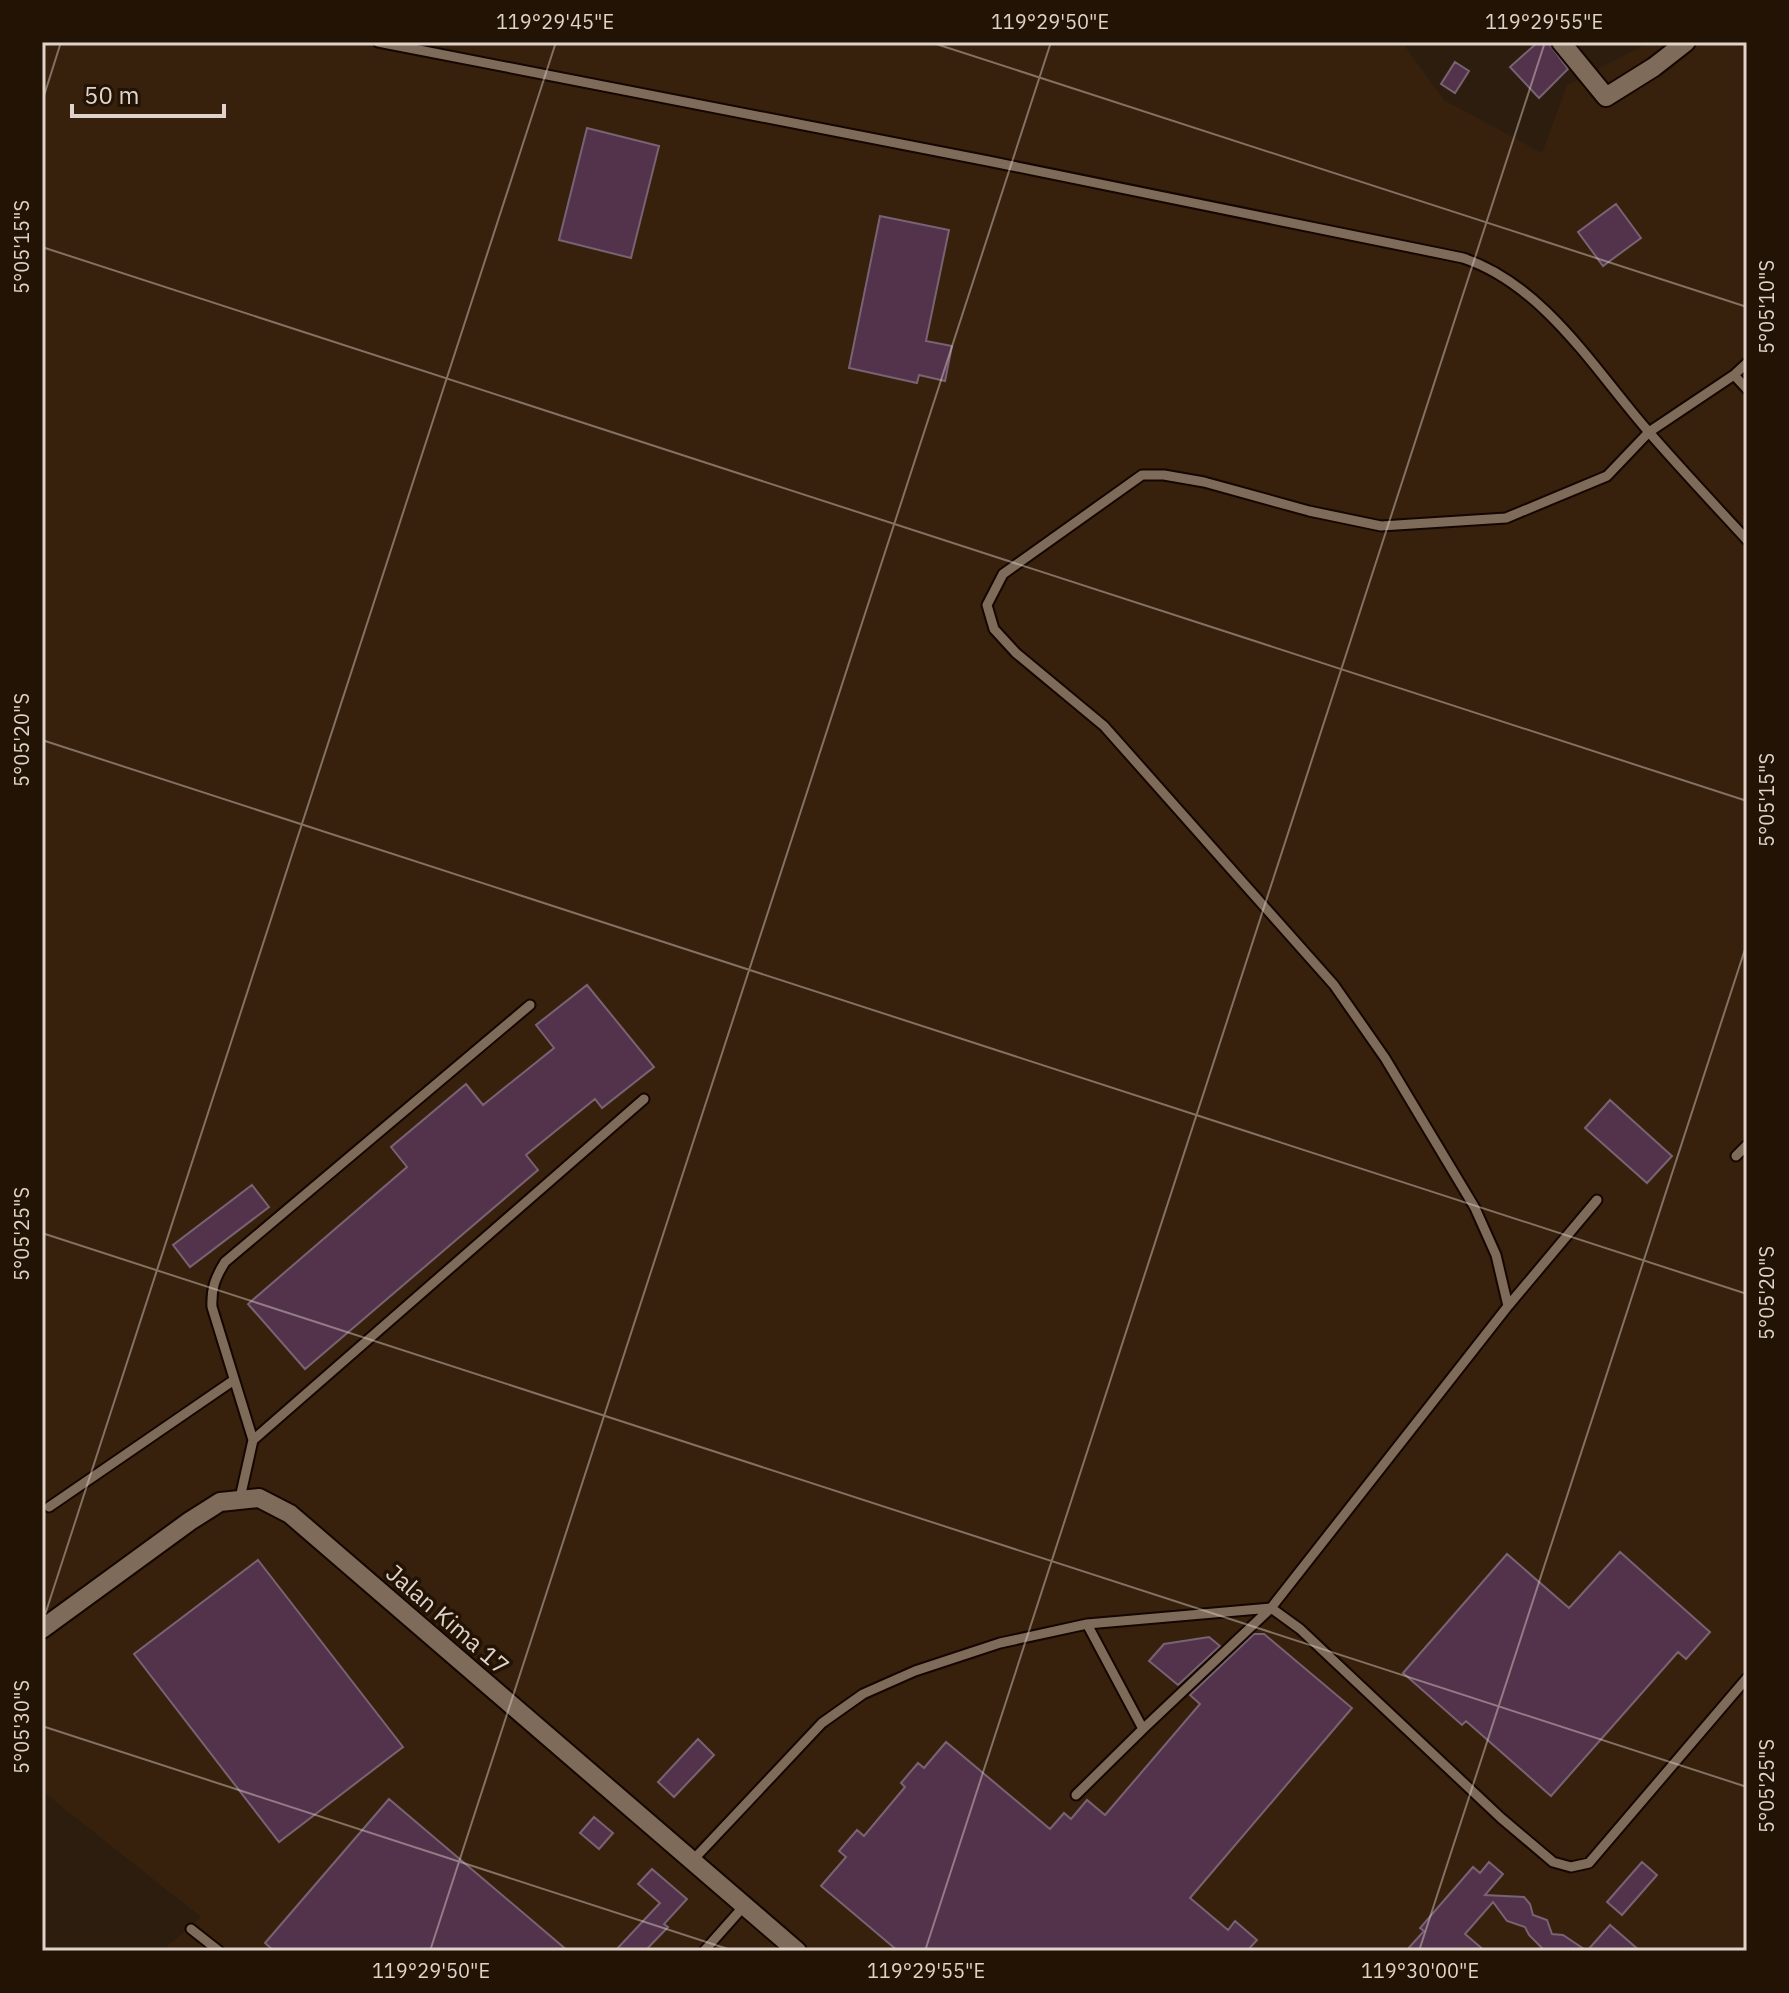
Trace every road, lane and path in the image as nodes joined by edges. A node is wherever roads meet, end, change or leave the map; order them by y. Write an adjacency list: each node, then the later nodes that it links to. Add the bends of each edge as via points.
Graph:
1 (378, 42): 7 (lane, via 1463,258 1502,275 1554,320)
2 (1561, 42): 3 (street, via 1606,97)
3 (1686, 42)
4 (1747, 363): 5 (lane)
5 (1734, 375): 6 (lane); 7 (lane)
6 (1747, 389)
7 (1649, 432): 8 (lane); 14 (lane, via 1607,476 1506,518 1381,526 1204,482 1142,475 1003,574 987,605 994,629 1104,726 1334,985 1385,1058 1475,1208 1496,1255)
8 (1747, 540)
9 (530, 1005): 15 (lane, via 225,1262 215,1277 212,1307)
10 (644, 1099): 16 (lane)
11 (1747, 1145): 12 (lane)
12 (1736, 1156)
13 (1597, 1200): 14 (lane)
14 (1508, 1306): 19 (lane)
15 (234, 1380): 16 (lane); 18 (lane)
16 (253, 1440): 17 (lane)
17 (240, 1498): 21 (street, via 220,1502 190,1521); 25 (street, Jalan Kima 17, via 259,1498 290,1514)
18 (49, 1507)
19 (1271, 1608): 20 (lane); 22 (lane, via 1300,1629 1501,1818 1553,1862 1571,1867 1589,1863); 23 (lane)
20 (1087, 1624): 23 (lane); 25 (lane, via 1000,1643 863,1694 822,1723)
21 (42, 1629)
22 (1747, 1678)
23 (1143, 1729): 24 (lane)
24 (1076, 1795)
25 (693, 1860): 26 (street, Jalan Kima 17)
26 (744, 1906): 29 (lane); 30 (street, Jalan Kima 17)
27 (191, 1929): 28 (lane)
28 (219, 1951)
29 (704, 1951)
30 (797, 1951)

